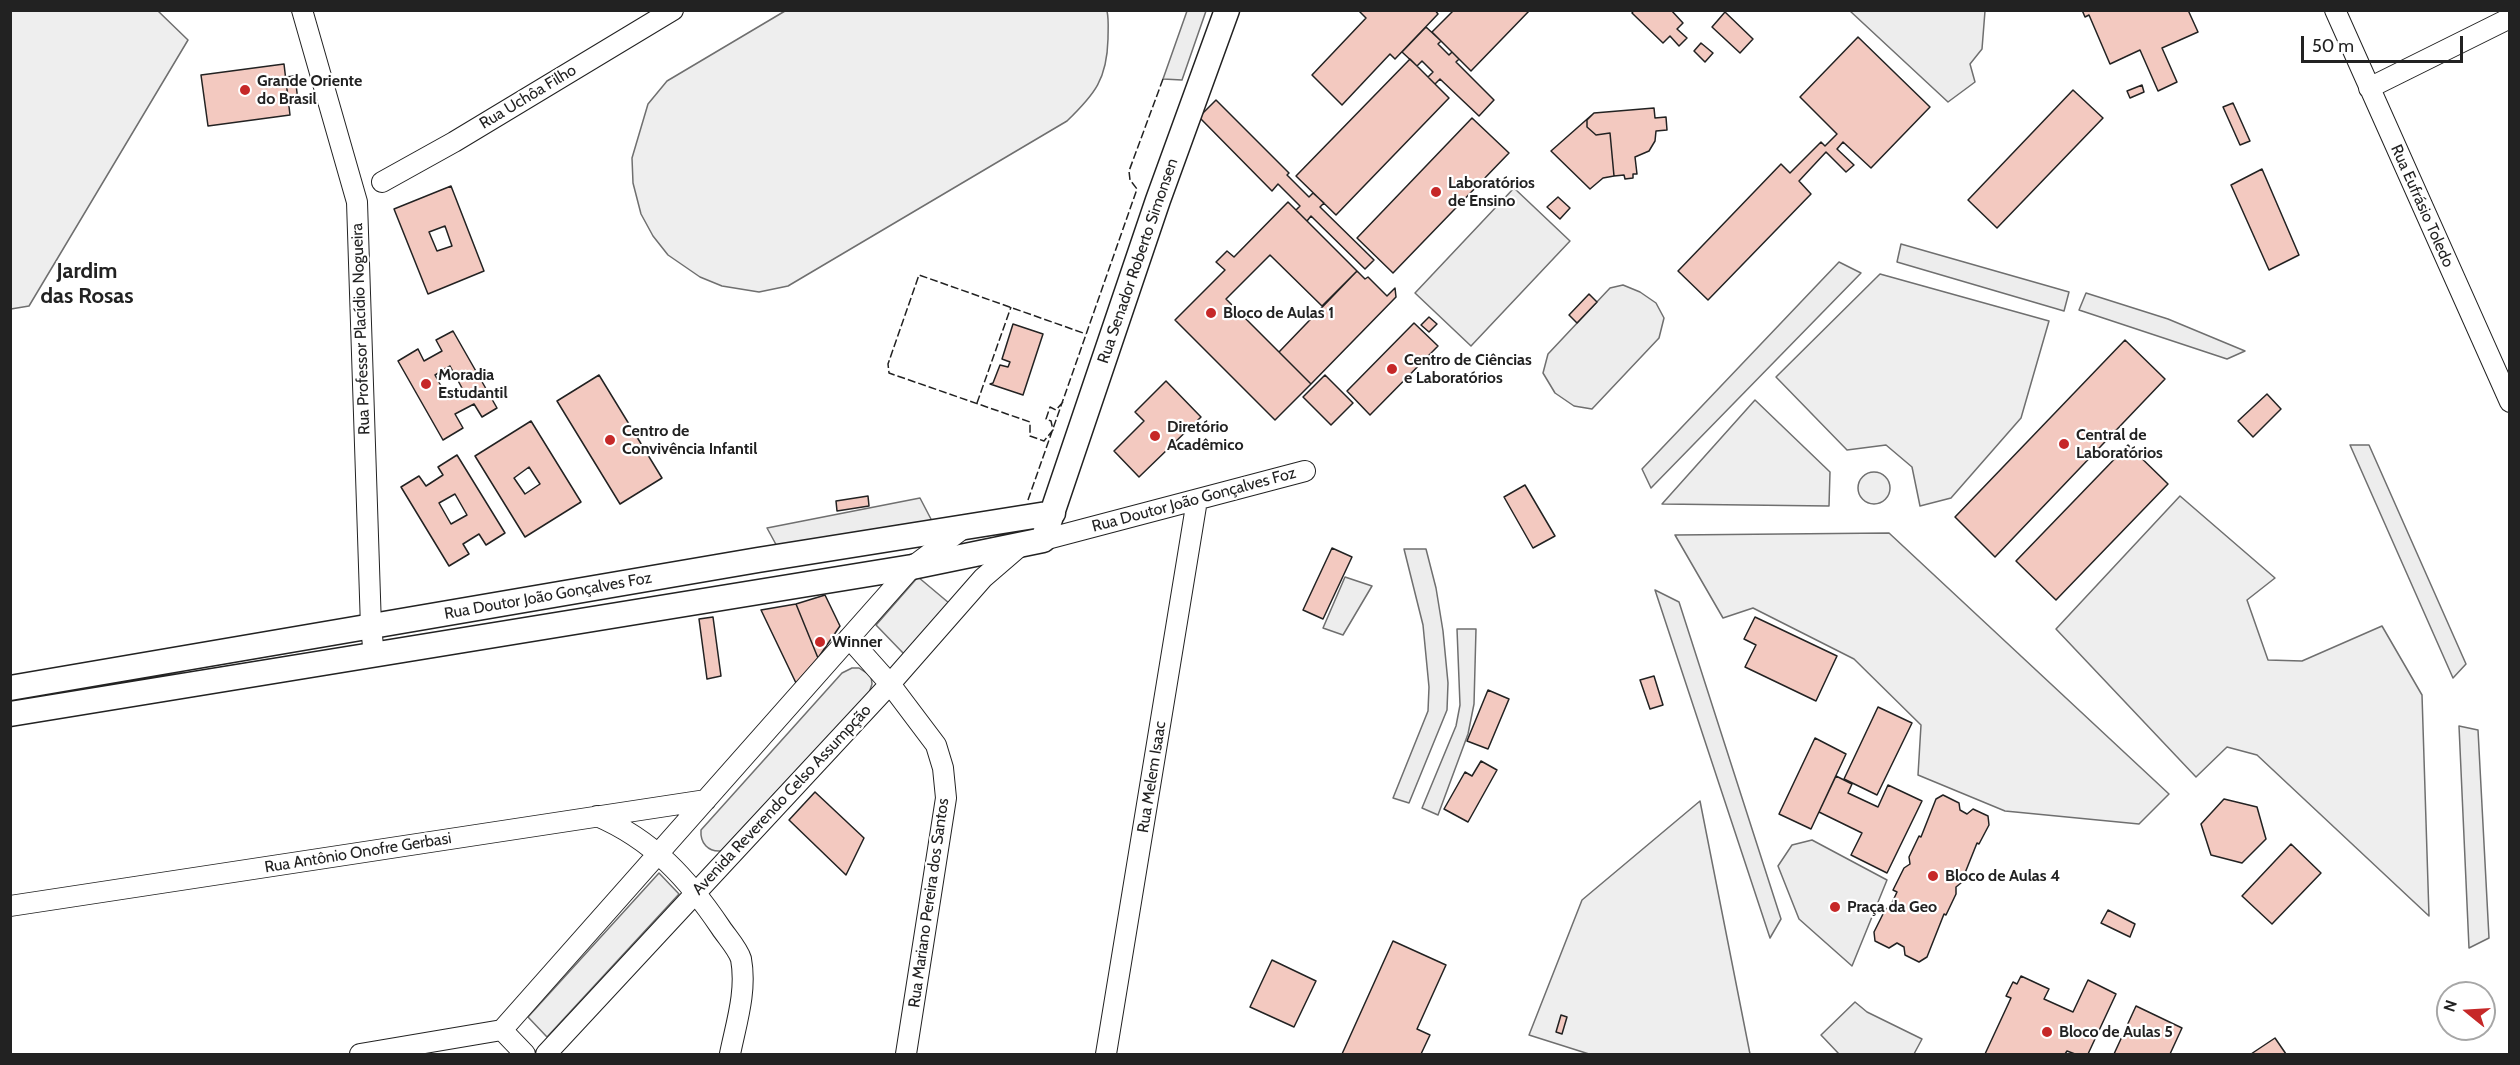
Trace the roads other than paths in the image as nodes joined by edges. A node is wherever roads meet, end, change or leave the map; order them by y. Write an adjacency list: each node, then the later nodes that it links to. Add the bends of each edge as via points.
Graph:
1 (302, 10): 17 (street, Rua Professor Placídio Nogueira, via 357,202)
2 (673, 10): 7 (street, Rua Uchôa Filho)
3 (1227, 10): 11 (street, Rua Senador Roberto Simonsen, via 1158,200)
4 (2335, 10): 6 (street, Rua Eufrásio Toledo)
5 (2510, 18): 6 (street)
6 (2369, 88): 8 (street, Rua Eufrásio Toledo)
7 (381, 182)
8 (2510, 402)
9 (1305, 471): 10 (street, Rua Doutor João Gonçalves Foz)
10 (1197, 500): 13 (street, Rua Doutor João Gonçalves Foz); 34 (street, Rua Melem Isaac)
11 (1053, 513): 12 (street, Rua Doutor João Gonçalves Foz); 13 (street, Rua Doutor João Gonçalves Foz); 14 (street, Rua Senador Roberto Simonsen)
12 (967, 526): 16 (street); 17 (street, Rua Doutor João Gonçalves Foz)
13 (1083, 530): 14 (street, Rua Doutor João Gonçalves Foz)
14 (1043, 540): 15 (street, Rua Doutor João Gonçalves Foz)
15 (1019, 547): 16 (street, Rua Doutor João Gonçalves Foz); 20 (street, Avenida Reverendo Celso Assumpção, via 983,578)
16 (912, 567): 18 (street); 19 (street, Rua Doutor João Gonçalves Foz)
17 (371, 627): 19 (street, Rua Professor Placídio Nogueira); 21 (street, Rua Doutor João Gonçalves Foz)
18 (849, 638): 20 (street, Rua Mariano Pereira dos Santos); 23 (street)
19 (374, 655): 22 (street, Rua Doutor João Gonçalves Foz)
20 (890, 684): 26 (street, Avenida Reverendo Celso Assumpção); 33 (street, Rua Mariano Pereira dos Santos, via 936,745 946,798)
21 (10, 688)
22 (10, 714)
23 (706, 800): 24 (street, Rua Antônio Onofre Gerbasi); 25 (street)
24 (597, 816): 25 (street, via 624,828); 27 (street, Rua Antônio Onofre Gerbasi)
25 (657, 854): 26 (street); 28 (street)
26 (696, 891): 31 (street, Avenida Reverendo Celso Assumpção); 32 (street, via 740,957 744,985)
27 (10, 906)
28 (502, 1030): 29 (street); 30 (street)
29 (360, 1054)
30 (525, 1054)
31 (546, 1054)
32 (730, 1054)
33 (906, 1054)
34 (1106, 1054)

